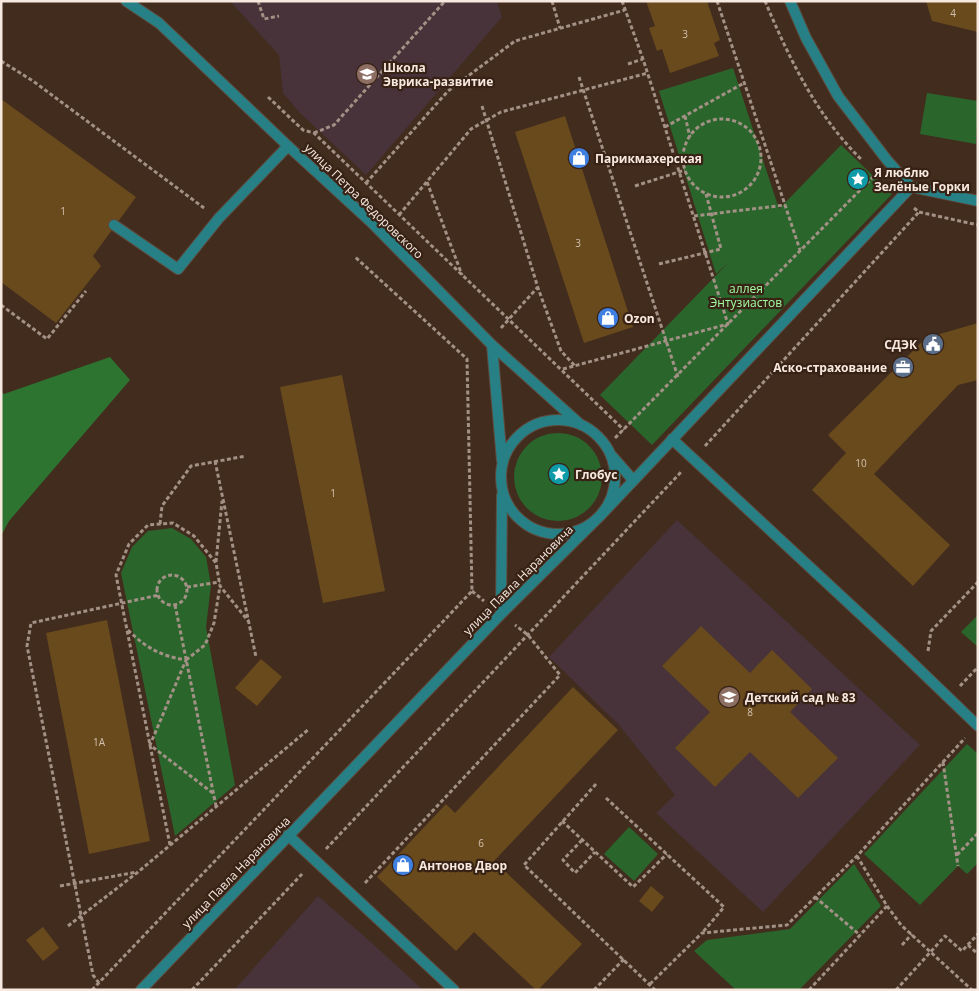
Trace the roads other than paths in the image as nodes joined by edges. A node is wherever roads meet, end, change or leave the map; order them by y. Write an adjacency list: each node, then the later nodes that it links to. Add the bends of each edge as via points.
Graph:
1 (126, 1): 3 (street, улица Петра Федоровского, via 159,23)
2 (790, 1): 4 (street, via 838,96)
3 (288, 146): 6 (street, via 219,218 178,269); 7 (street, улица Петра Федоровского, via 372,222)
4 (911, 187): 5 (street); 9 (street, улица Павла Нарановича)
5 (978, 201)
6 (114, 225)
7 (490, 343): 8 (street, улица Петра Федоровского); 11 (street)
8 (581, 425): 10 (street, via 593,432); 11 (street, via 557,421 532,427 513,443)
9 (672, 439): 12 (street, улица Павла Нарановича); 16 (street)
10 (608, 450): 12 (street); 14 (street, via 615,479 608,505)
11 (502, 465): 13 (street)
12 (633, 480): 14 (street, улица Павла Нарановича)
13 (502, 487): 14 (street, via 514,514 543,532 573,532); 15 (street)
14 (600, 516): 15 (street, улица Павла Нарановича)
15 (501, 614): 17 (street, улица Павла Нарановича)
16 (977, 726)
17 (288, 835): 18 (street, улица Павла Нарановича); 19 (street)
18 (141, 990)
19 (454, 990)

